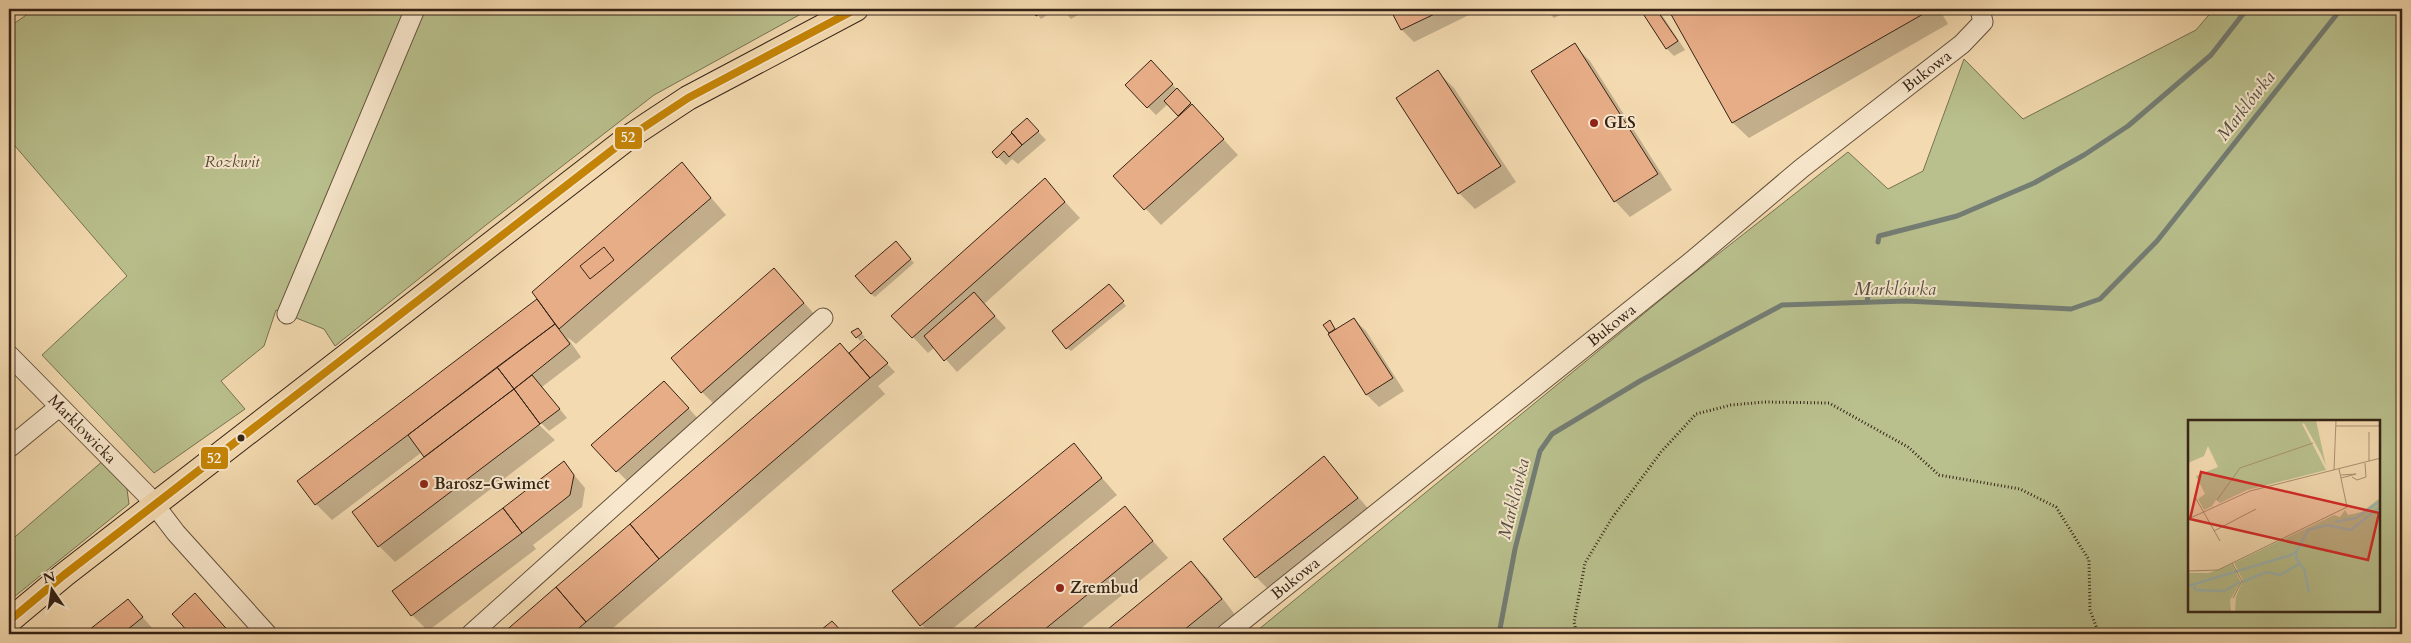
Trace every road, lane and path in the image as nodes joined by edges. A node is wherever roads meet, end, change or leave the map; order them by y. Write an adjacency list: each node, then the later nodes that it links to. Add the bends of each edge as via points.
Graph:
1 (415, 9): 4 (lane)
2 (856, 9): 9 (main road, via 688,98 628,137)
3 (1980, 9): 13 (lane, Bukowa, via 1983,22 1962,44 1802,168 1692,261)
4 (287, 314)
5 (823, 318): 12 (lane)
6 (9, 355): 7 (lane, Marklowicka)
7 (59, 407): 8 (lane); 9 (lane, Marklowicka)
8 (9, 448)
9 (154, 504): 10 (main road); 11 (lane, Marklowicka)
10 (9, 621)
11 (267, 634)
12 (471, 634)
13 (1226, 634)
14 (1576, 634): 15 (path, via 1574,622 1585,563 1612,518 1661,452 1696,414 1731,405 1765,402 1829,404 1908,447 1939,475 2020,489 2056,507 2089,560 2090,610)
15 (2099, 634)

